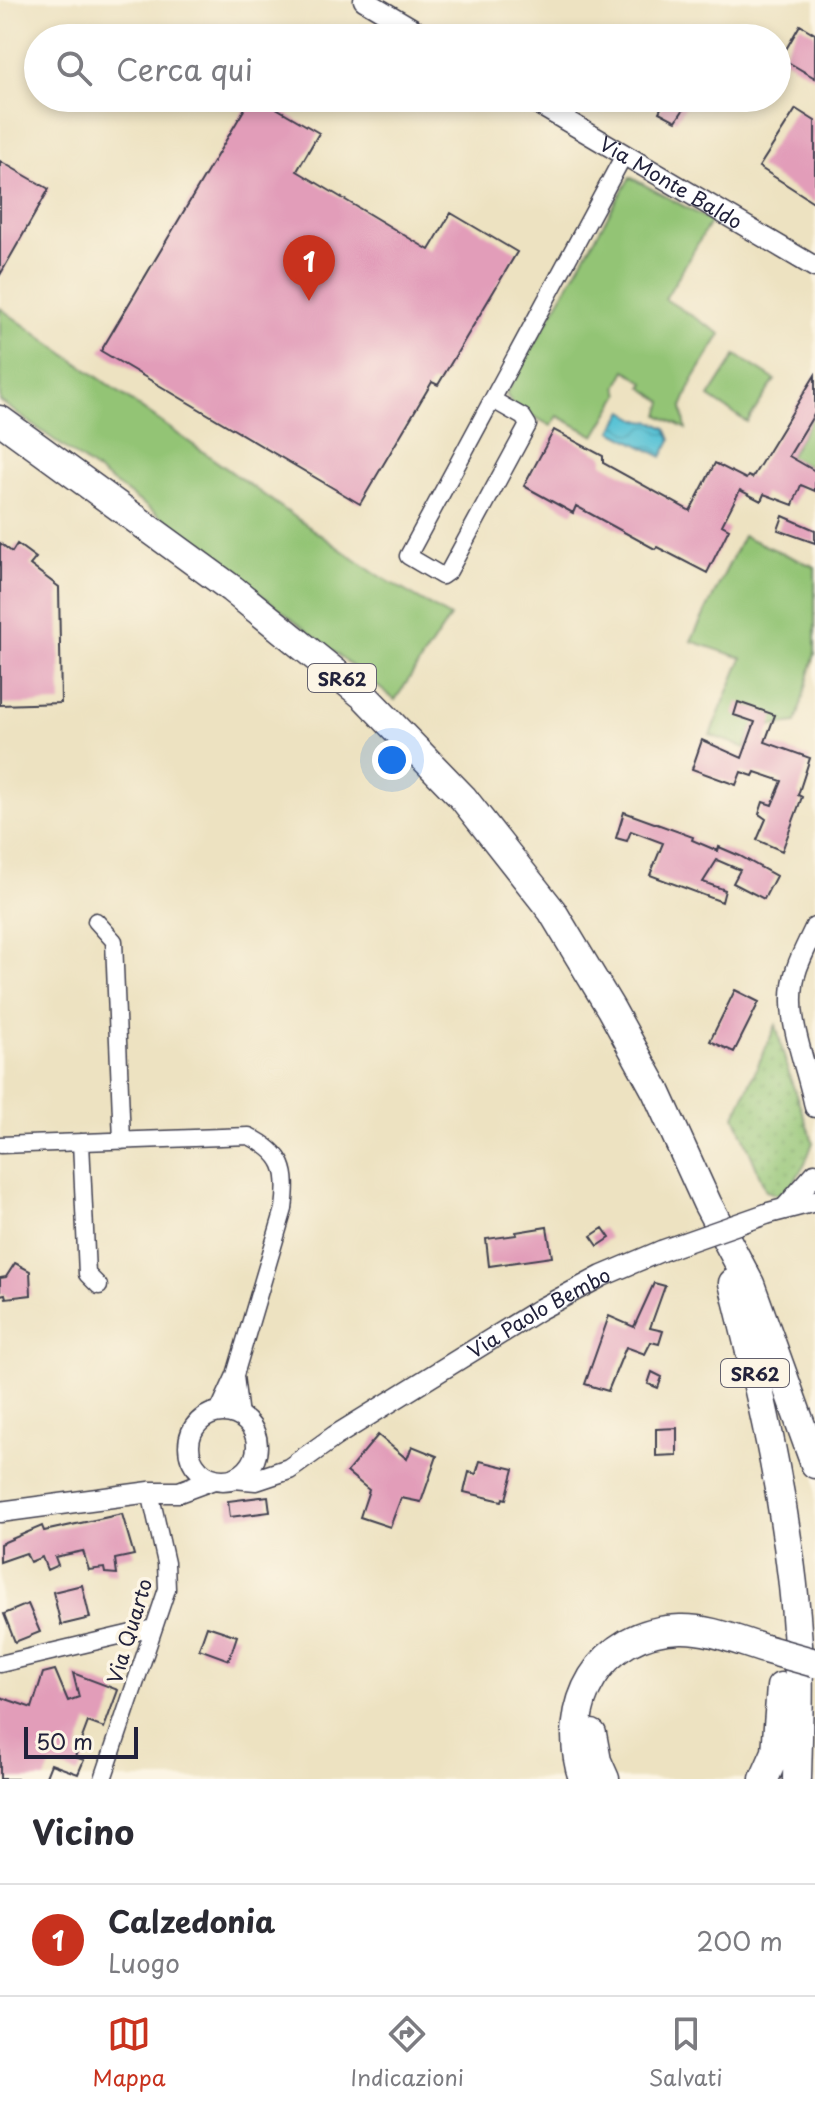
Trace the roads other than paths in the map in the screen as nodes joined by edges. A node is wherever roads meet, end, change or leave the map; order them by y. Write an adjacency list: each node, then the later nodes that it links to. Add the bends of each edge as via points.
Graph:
1 (364, 0): 2 (street)
2 (404, 24)
3 (552, 112): 4 (street, Via Monte Baldo)
4 (624, 155): 5 (street, Via Monte Baldo); 6 (street)
5 (815, 267)
6 (493, 400): 6 (street, via 408,556 442,576 528,425)
7 (0, 420): 17 (highway, SR62, via 256,608 364,696 463,798 552,911 656,1091)
8 (96, 921): 12 (street, via 114,941)
9 (815, 928): 10 (street, via 796,970 792,1007)
10 (813, 1087): 11 (street)
11 (815, 1107)
12 (122, 1141): 13 (street); 20 (street, via 249,1136 270,1147 285,1167 284,1209)
13 (81, 1142): 14 (street); 19 (street, via 87,1274)
14 (0, 1145)
15 (815, 1174): 18 (street, Via Paolo Bembo)
16 (815, 1201): 18 (street, Via Paolo Bembo)
17 (707, 1203): 26 (highway, via 750,1284); 27 (highway, SR62, via 749,1346)
18 (778, 1210): 24 (street, Via Paolo Bembo, bridge, via 602,1276)
19 (99, 1286)
20 (235, 1375): 21 (street); 22 (street)
21 (218, 1412): 22 (street); 25 (street, via 192,1431)
22 (240, 1416): 23 (street, via 255,1432)
23 (257, 1444): 24 (street, via 268,1454 285,1458); 28 (street, via 249,1469)
24 (308, 1454): 28 (street, Via Paolo Bembo, via 289,1469 256,1480)
25 (194, 1463): 28 (street, via 199,1470); 29 (street, Via Paolo Bembo, via 176,1480)
26 (815, 1464)
27 (775, 1475): 39 (highway, via 781,1700 776,1752); 40 (highway, SR62, via 798,1644)
28 (224, 1478): 29 (street, Via Paolo Bembo, via 179,1492)
29 (150, 1492): 30 (street, Via Paolo Bembo); 31 (street, Via Quarto, via 167,1589)
30 (0, 1512)
31 (153, 1628): 34 (street); 36 (street, Via Quarto)
32 (765, 1655): 33 (highway, bridge); 35 (highway); 37 (highway, via 683,1628 628,1643 586,1684 577,1708 575,1738); 38 (highway, via 680,1642 658,1644 635,1656 602,1691 593,1713 592,1738)
33 (815, 1663)
34 (0, 1664)
35 (815, 1675)
36 (103, 1779)
37 (583, 1779)
38 (605, 1779)
39 (764, 1779)
40 (797, 1779)

